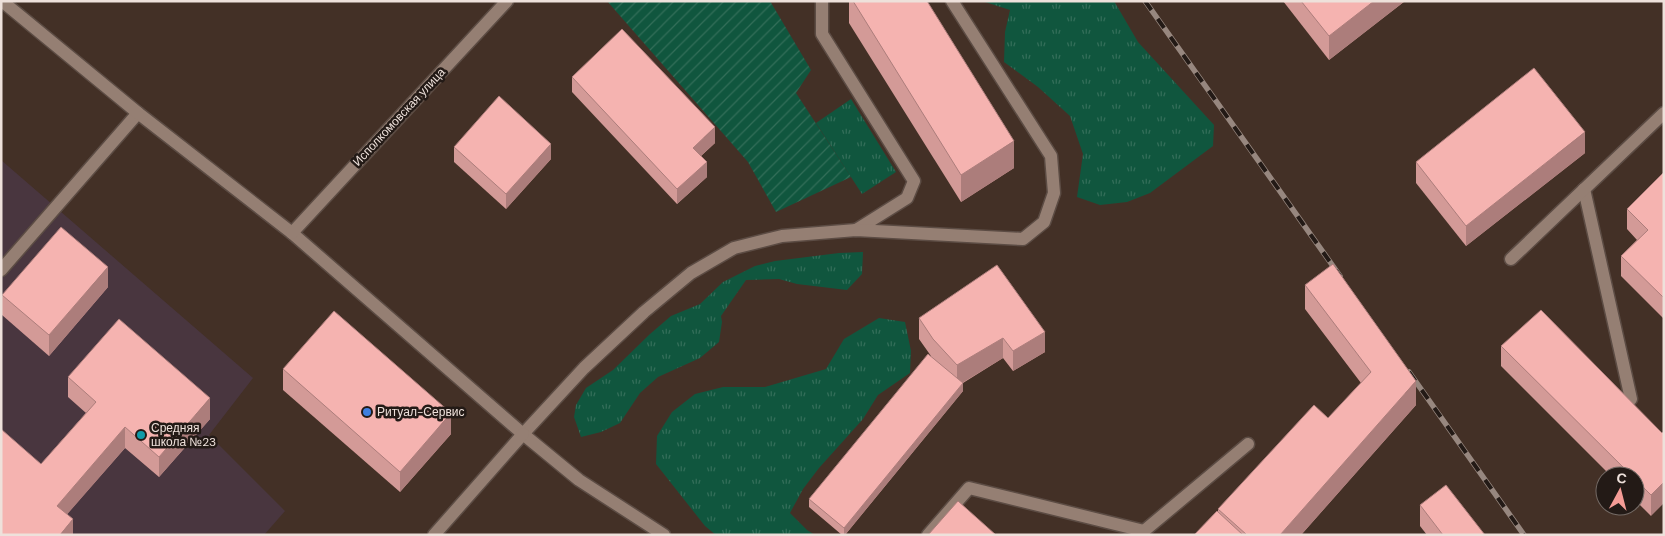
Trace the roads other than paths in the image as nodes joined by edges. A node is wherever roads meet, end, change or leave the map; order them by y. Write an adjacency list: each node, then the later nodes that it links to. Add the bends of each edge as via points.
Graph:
1 (2, 1): 5 (street)
2 (507, 1): 9 (street, Исполкомовская улица)
3 (822, 1): 8 (street, via 822,34 914,180 908,198)
4 (952, 1): 8 (street, via 1050,156 1054,193 1044,222 1023,239)
5 (138, 113): 9 (street); 11 (street)
6 (1664, 113): 7 (street)
7 (1584, 189): 10 (street); 12 (street)
8 (856, 230): 13 (street, via 772,238 734,248 691,273 584,368)
9 (292, 233): 13 (street)
10 (1511, 259)
11 (1, 270)
12 (1631, 399)
13 (523, 434): 15 (street); 16 (street, via 578,480)
14 (1248, 444): 17 (street, via 1144,531 969,488)
15 (434, 535)
16 (664, 535)
17 (928, 535)

